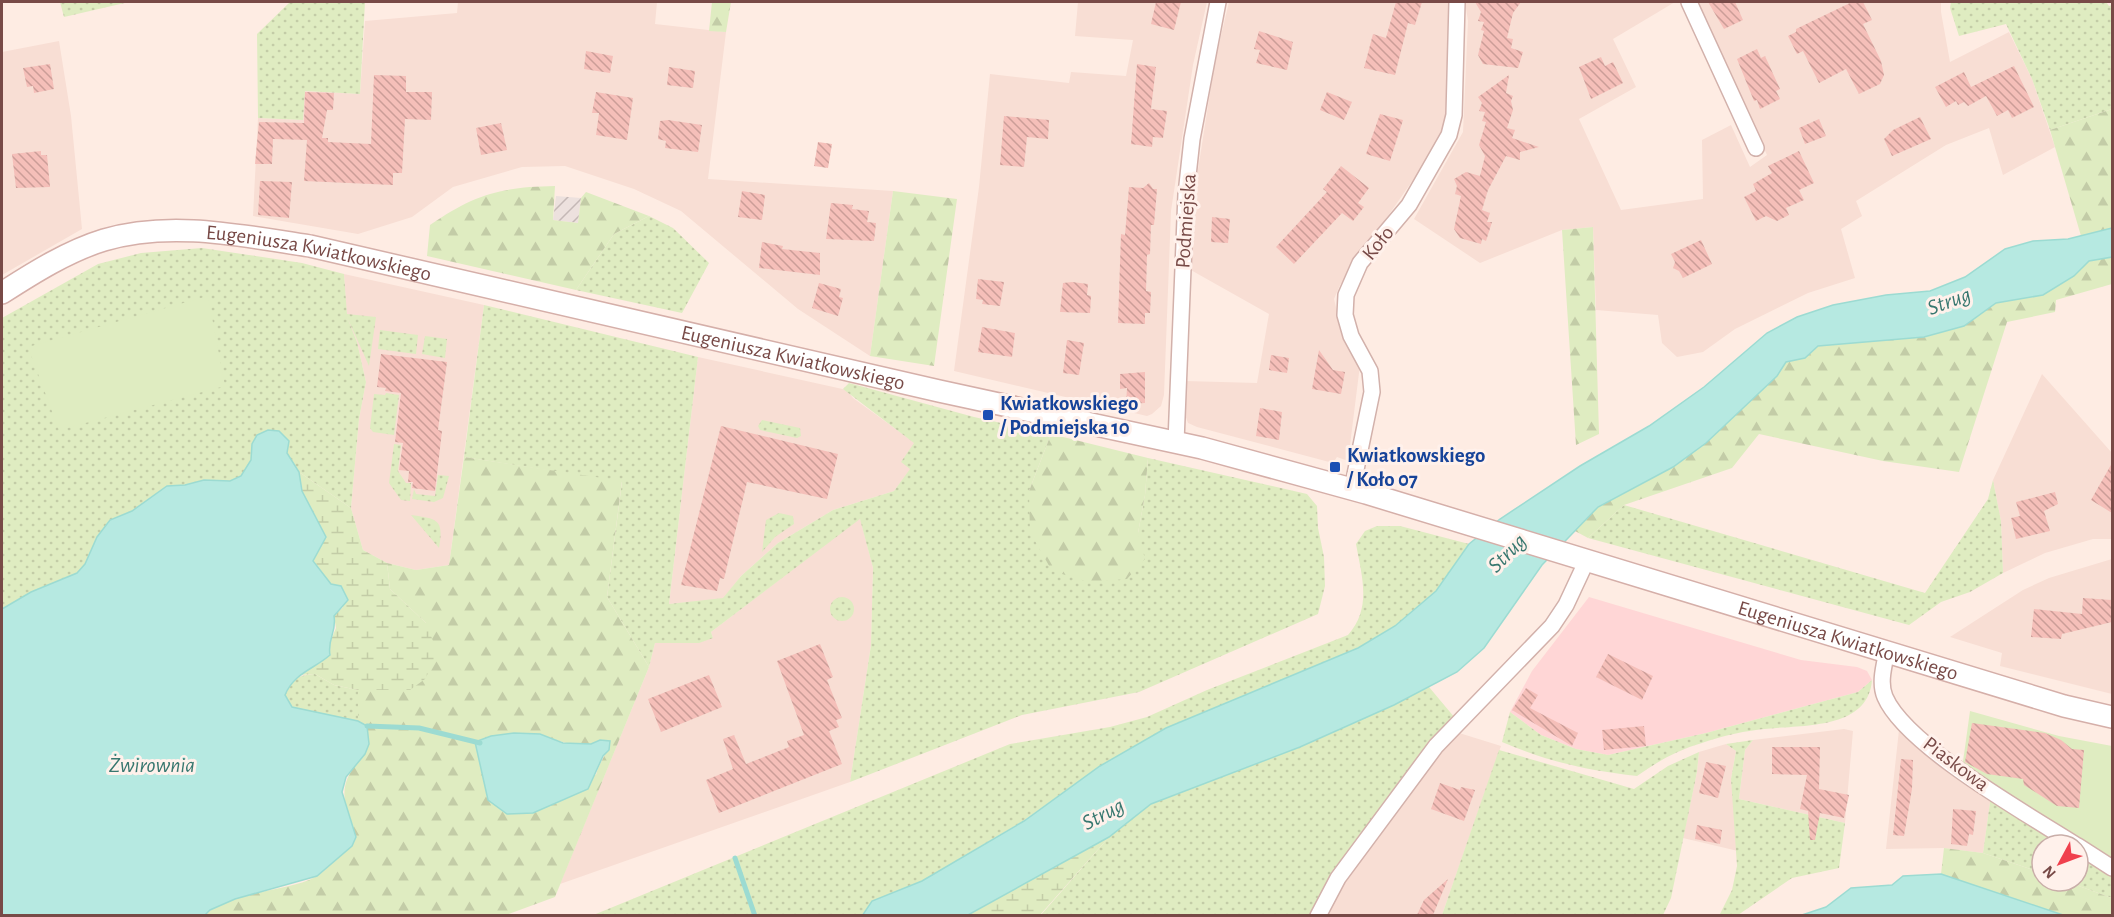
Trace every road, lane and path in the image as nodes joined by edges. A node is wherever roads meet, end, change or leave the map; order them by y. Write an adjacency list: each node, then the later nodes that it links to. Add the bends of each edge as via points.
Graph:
1 (1218, 2): 6 (street, Podmiejska, via 1192,139 1186,194)
2 (1457, 2): 7 (street, Koło, via 1454,115 1449,135 1409,205 1360,263 1346,295 1345,315 1351,336 1370,371 1372,392)
3 (1689, 2): 4 (street)
4 (1756, 147)
5 (2, 293): 6 (street, Eugeniusza Kwiatkowskiego, via 66,256 104,240 170,230 221,233 366,258)
6 (1176, 442): 7 (street, Eugeniusza Kwiatkowskiego)
7 (1352, 489): 8 (street, Eugeniusza Kwiatkowskiego)
8 (1587, 560): 9 (street, Eugeniusza Kwiatkowskiego); 14 (street, via 1552,626 1437,746 1338,878)
9 (1887, 651): 10 (street, Eugeniusza Kwiatkowskiego); 11 (street, Piaskowa, via 1884,695 1903,723 1957,768)
10 (2112, 717)
11 (2057, 833)
12 (2090, 854): 13 (street, Piaskowa)
13 (2112, 868)
14 (1318, 915)

